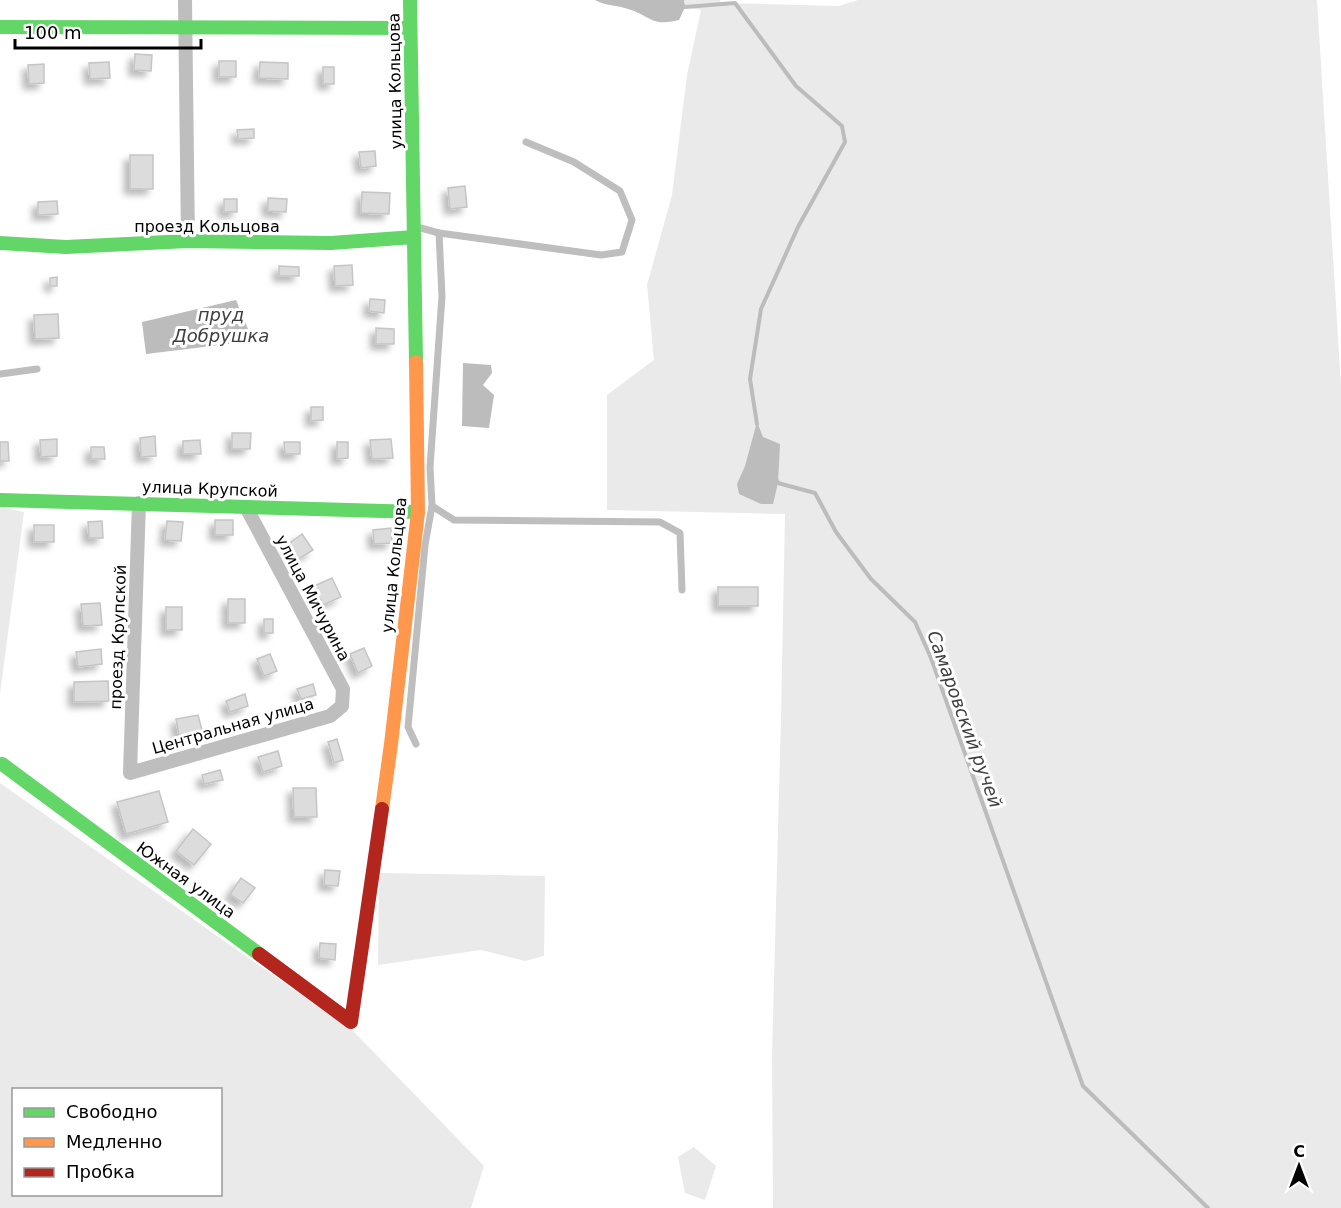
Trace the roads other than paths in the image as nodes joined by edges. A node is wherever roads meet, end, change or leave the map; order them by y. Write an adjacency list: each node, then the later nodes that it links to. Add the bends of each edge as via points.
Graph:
1 (185, 0): 4 (street)
2 (410, 0): 5 (street, улица Кольцова)
3 (0, 27): 4 (street)
4 (186, 27): 5 (street); 9 (street)
5 (410, 28): 7 (street, улица Кольцова)
6 (526, 142): 8 (lane, via 574,162 620,191 632,220 622,252 601,255)
7 (414, 232): 8 (lane); 9 (street, проезд Кольцова, via 331,243); 17 (street, улица Кольцова)
8 (439, 233): 15 (lane, via 442,296 430,467)
9 (188, 241): 10 (street, проезд Кольцова, via 66,247)
10 (0, 243)
11 (37, 369): 12 (lane)
12 (0, 374)
13 (0, 500): 14 (street, улица Крупской)
14 (139, 503): 16 (street, улица Крупской); 22 (street, проезд Крупской)
15 (432, 506): 18 (lane, via 454,520 660,522 680,533); 20 (lane, via 408,727)
16 (246, 507): 17 (street, улица Крупской); 19 (street, улица Мичурина, via 343,689)
17 (418, 512): 23 (street, улица Кольцова, via 391,744)
18 (681, 590)
19 (342, 706): 22 (street, Центральная улица, via 330,716)
20 (416, 744)
21 (2, 764): 23 (street, Южная улица)
22 (130, 773)
23 (351, 1022)

